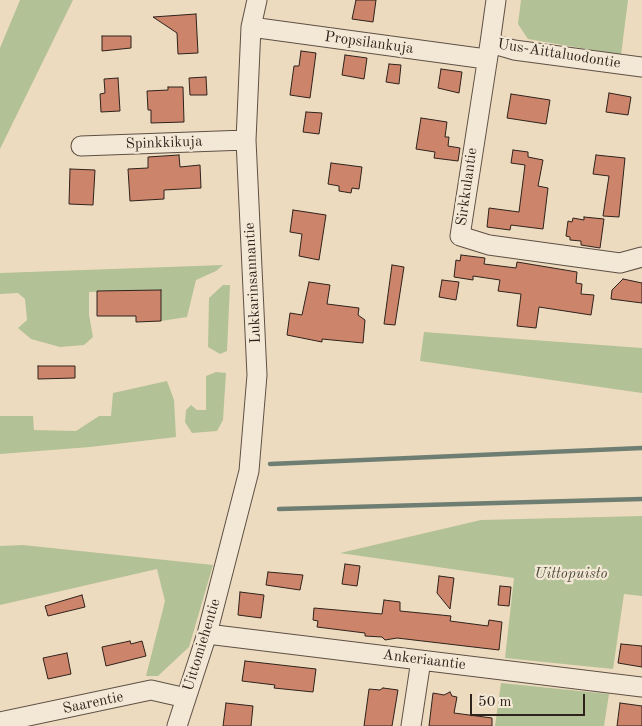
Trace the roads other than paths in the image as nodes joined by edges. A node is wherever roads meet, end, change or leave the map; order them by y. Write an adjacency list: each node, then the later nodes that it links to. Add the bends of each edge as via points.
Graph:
1 (257, 0): 3 (street, Lukkarinsannantie)
2 (496, 0): 4 (street, Uus-Aittaluodontie)
3 (251, 27): 4 (street, Propsilankuja); 6 (street, Lukkarinsannantie)
4 (488, 51): 5 (street, Uus-Aittaluodontie, via 514,50); 8 (street, Sirkkulantie, via 460,236 490,245 620,263)
5 (642, 66)
6 (246, 140): 7 (street, Spinkkikuja); 9 (street, Lukkarinsannantie, via 257,376 249,471)
7 (81, 146)
8 (642, 257)
9 (225, 564): 10 (street, Uittomiehentie)
10 (207, 634): 11 (street, Ankeriaantie); 13 (street, Uittomiehentie)
11 (420, 660): 12 (street, Ankeriaantie); 16 (street)
12 (642, 686)
13 (186, 698): 14 (street, Saarentie, via 152,690); 15 (street, Uittomiehentie)
14 (0, 722)
15 (177, 726)
16 (411, 726)

